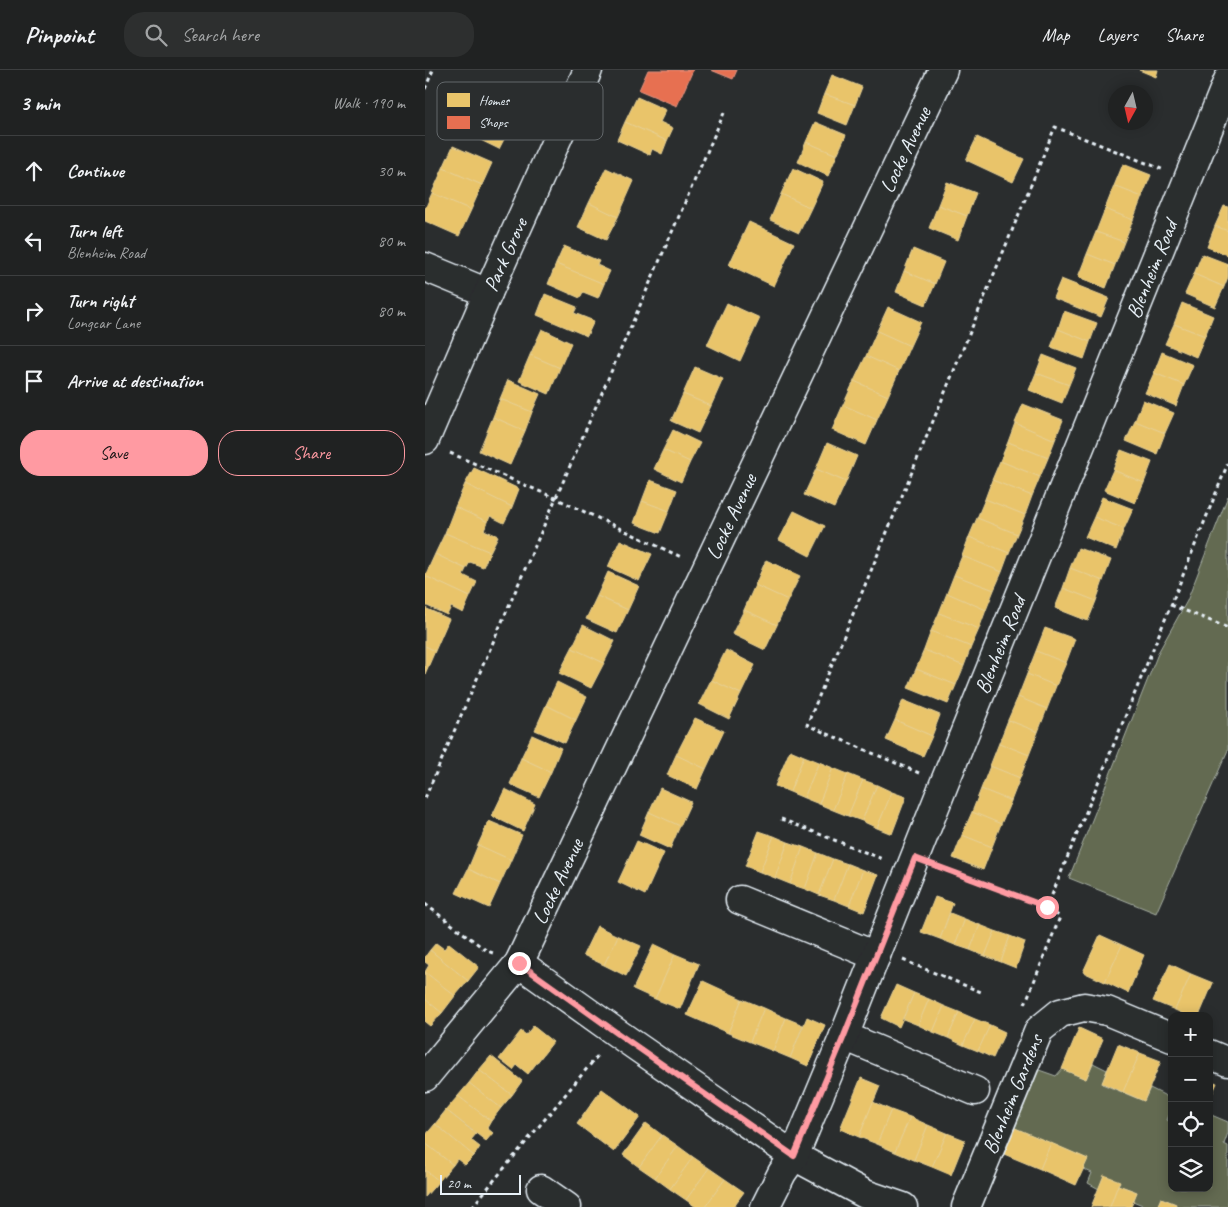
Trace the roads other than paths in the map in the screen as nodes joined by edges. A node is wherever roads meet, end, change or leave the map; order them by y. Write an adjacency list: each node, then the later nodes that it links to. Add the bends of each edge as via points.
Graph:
1 (588, 70): 4 (street, Park Grove)
2 (943, 70): 11 (street, Locke Avenue)
3 (1228, 80): 10 (street, Blenheim Road)
4 (583, 82)
5 (557, 140): 7 (street, Park Grove)
6 (425, 267): 7 (street)
7 (488, 293): 8 (street, Park Grove)
8 (434, 445)
9 (740, 900): 10 (street)
10 (877, 953): 12 (street, Blenheim Road)
11 (519, 963): 16 (street, Locke Avenue); 18 (street)
12 (844, 1036): 17 (street); 18 (street, Blenheim Road)
13 (1168, 1036): 23 (street, Blenheim Gardens, via 1107,1011 1083,1007 1061,1013 1039,1030)
14 (1213, 1056): 15 (street)
15 (1228, 1062)
16 (425, 1076)
17 (975, 1091)
18 (794, 1156): 21 (street, Blenheim Road); 22 (street, via 865,1194)
19 (541, 1189): 20 (street)
20 (567, 1207)
21 (765, 1207)
22 (903, 1207)
23 (965, 1207)

